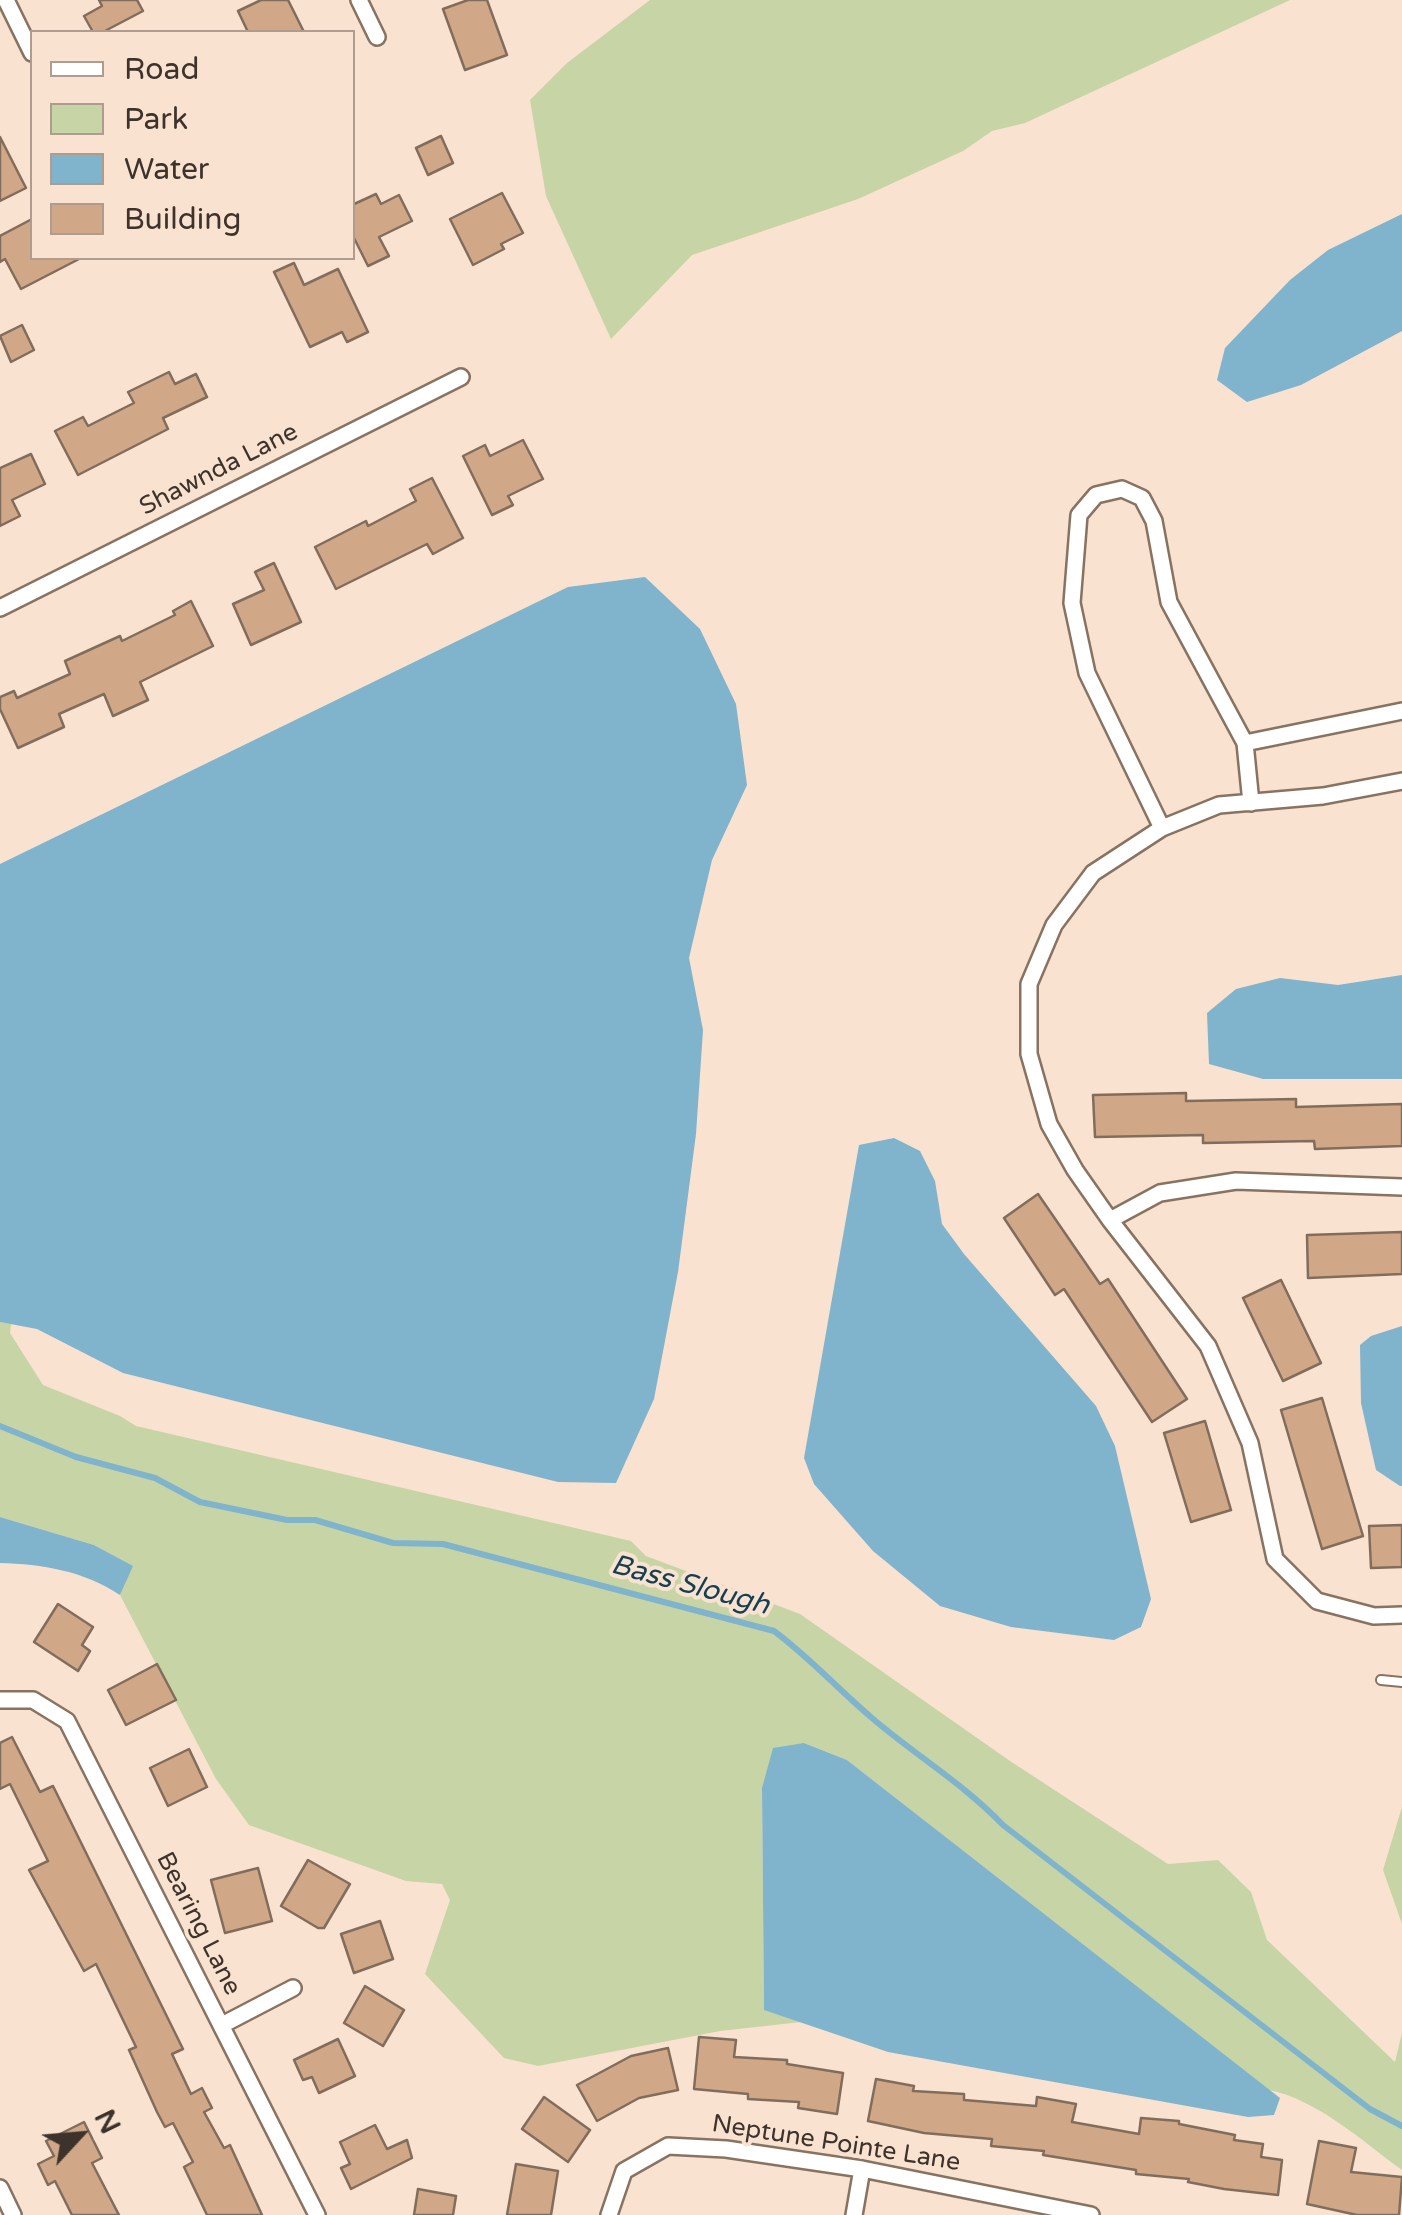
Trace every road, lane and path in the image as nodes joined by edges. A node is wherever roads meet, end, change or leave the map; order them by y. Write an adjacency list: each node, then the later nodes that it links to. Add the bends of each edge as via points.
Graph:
1 (6, 0): 4 (street)
2 (360, 0): 3 (street)
3 (378, 37)
4 (30, 49)
5 (461, 377): 6 (street, Shawnda Lane)
6 (0, 608)
7 (1402, 712): 8 (street)
8 (1245, 743): 10 (street); 11 (street, via 1169,602 1154,521 1142,498 1122,489 1096,495 1079,514 1072,604 1086,673)
9 (1402, 781): 10 (street)
10 (1252, 802): 11 (street, via 1218,805)
11 (1162, 828): 13 (street, via 1093,873 1054,925 1029,984 1029,1054 1049,1124)
12 (1402, 1186): 13 (street, via 1236,1181 1160,1193)
13 (1110, 1220): 14 (street, via 1208,1346 1250,1443 1275,1559 1317,1601)
14 (1402, 1616)
15 (1381, 1680): 16 (lane)
16 (1402, 1682)
17 (0, 1700): 19 (street, Bearing Lane, via 33,1700 67,1721)
18 (293, 1988): 19 (street)
19 (222, 2024): 23 (street, Bearing Lane)
20 (862, 2170): 24 (street, Neptune Pointe Lane, via 726,2148 668,2146 624,2171); 25 (street); 26 (street, Neptune Pointe Lane)
21 (0, 2188): 22 (street)
22 (13, 2215)
23 (317, 2215)
24 (609, 2215)
25 (854, 2215)
26 (1090, 2215)

